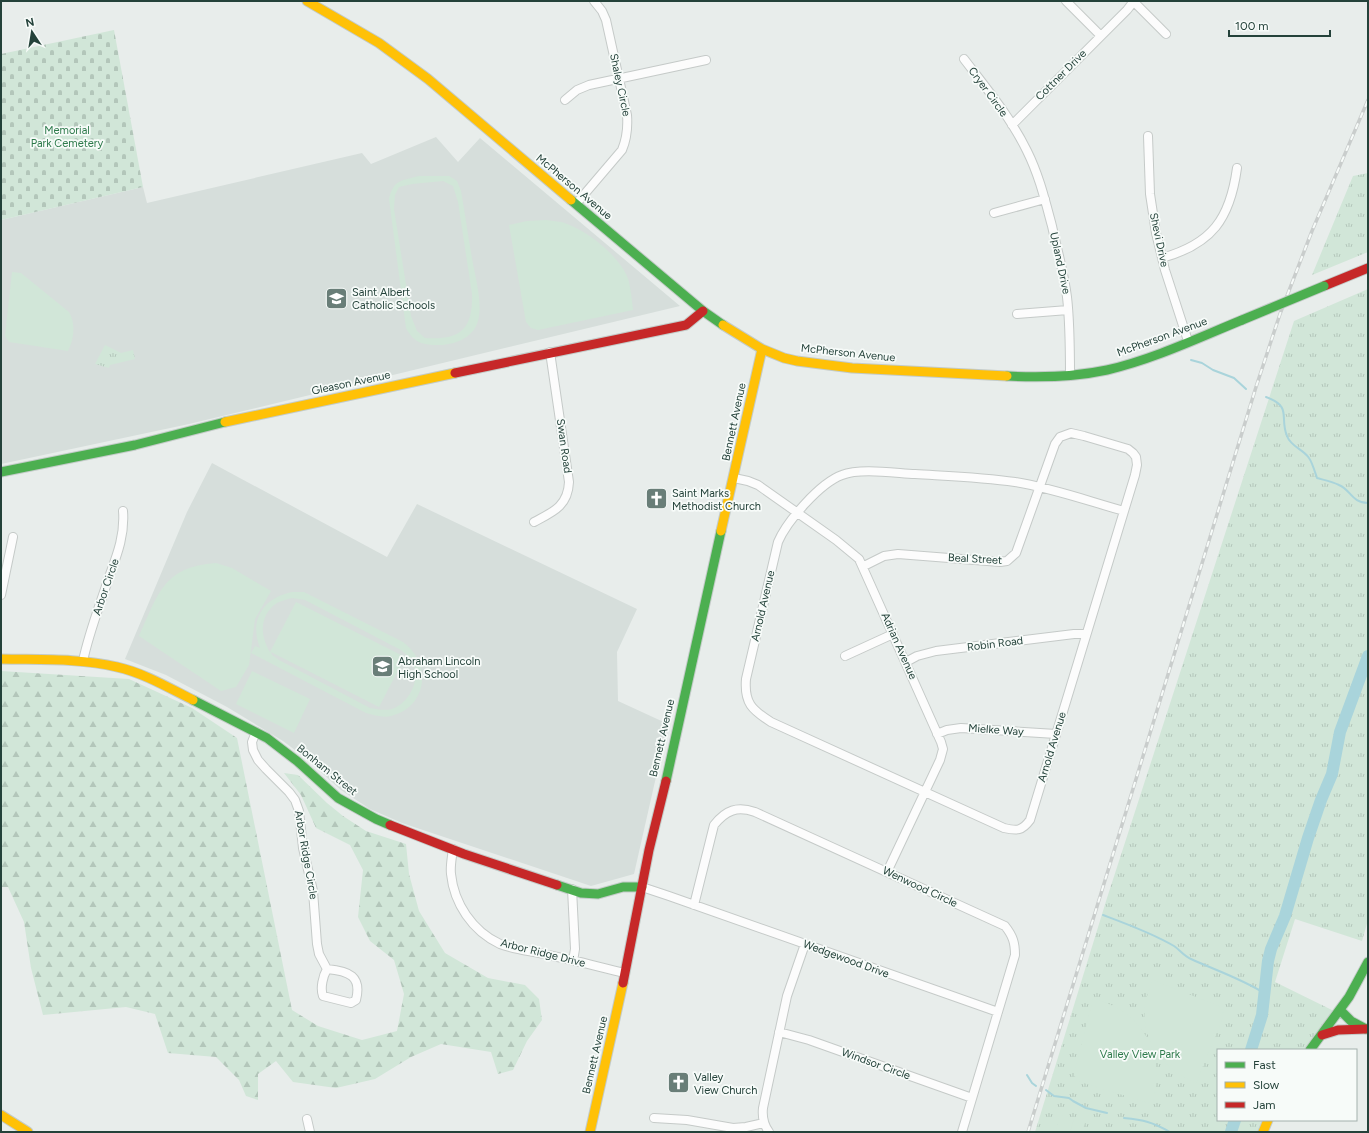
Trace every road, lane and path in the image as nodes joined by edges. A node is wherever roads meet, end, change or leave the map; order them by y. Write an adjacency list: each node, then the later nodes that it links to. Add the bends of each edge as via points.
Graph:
1 (307, 1): 15 (main road, McPherson Avenue, via 379,43 431,81)
2 (594, 1): 9 (street, Shaley Circle, via 606,20)
3 (1066, 1): 6 (street)
4 (1134, 1): 5 (street); 6 (street, Cottner Drive)
5 (1166, 34)
6 (1101, 36): 11 (street, Cottner Drive)
7 (964, 59): 11 (street, Cryer Circle)
8 (706, 60): 9 (street)
9 (618, 79): 10 (street, via 583,87); 15 (street, Shaley Circle, via 628,122 626,142 617,157)
10 (565, 100)
11 (1012, 125): 14 (street, Upland Drive, via 1029,155)
12 (1148, 136): 17 (street, Shevi Drive, via 1150,194)
13 (1237, 168): 17 (street, via 1232,197 1224,216 1212,232 1193,247)
14 (1045, 199): 16 (street); 19 (street, Upland Drive)
15 (576, 204): 20 (main road, McPherson Avenue)
16 (994, 213)
17 (1162, 258): 22 (street, Shevi Drive)
18 (1368, 268): 22 (main road, McPherson Avenue, bridge)
19 (1068, 310): 21 (street); 25 (street, Upland Drive)
20 (703, 311): 23 (main road, McPherson Avenue); 24 (main road, Gleason Avenue, via 686,325)
21 (1017, 314)
22 (1188, 341): 25 (main road, McPherson Avenue, via 1124,365)
23 (762, 350): 25 (main road, McPherson Avenue, via 786,358 832,366 1028,377); 27 (main road, Bennett Avenue)
24 (550, 352): 26 (main road, Gleason Avenue, via 211,425 135,445); 32 (street, Swan Road, via 570,482 565,501)
25 (1070, 376)
26 (1, 472)
27 (734, 478): 31 (street, Adrian Avenue, via 758,485); 48 (main road, Bennett Avenue)
28 (1040, 488): 30 (street, Arnold Avenue); 30 (street, Beal Street, via 1055,444 1060,437 1071,433 1106,442 1128,449 1136,457 1136,470); 31 (street, Arnold Avenue, via 1002,480 852,472 830,480); 34 (street, Beal Street, via 1016,553 1007,561 898,554 884,556)
29 (123, 511): 40 (street, Arbor Circle, via 124,524 120,546 86,644)
30 (1124, 511): 37 (street, Arnold Avenue)
31 (798, 513): 34 (street, Adrian Avenue, via 852,552); 45 (street, Arnold Avenue, via 788,523 778,542 746,679 745,689 749,704 770,722)
32 (534, 522)
33 (13, 537): 35 (street)
34 (864, 566): 36 (street, Adrian Avenue)
35 (1, 595)
36 (893, 634): 38 (street); 41 (street, Adrian Avenue)
37 (1086, 634): 41 (street, Robin Road, via 936,651); 44 (street, Arnold Avenue)
38 (845, 656)
39 (1, 659): 40 (main road, Bonham Street)
40 (83, 661): 42 (main road, Bonham Street, via 118,667 147,677)
41 (906, 662): 43 (street, Adrian Avenue)
42 (256, 732): 46 (main road, Bonham Street, via 281,749 349,805 376,819); 54 (street, Arbor Ridge Circle, via 252,742 258,760 289,792 300,811 303,848 313,891 318,954)
43 (937, 734): 44 (street, Mielke Way, via 961,728); 45 (street, Adrian Avenue, via 943,749 942,756)
44 (1056, 734): 45 (street, Arnold Avenue, via 1030,820 1021,829 1014,831 1004,828)
45 (926, 793): 47 (street, Adrian Avenue)
46 (452, 849): 49 (main road, Bonham Street); 52 (street, Arbor Ridge Drive, via 451,872 457,899 481,932 500,944)
47 (887, 872): 50 (street, Wenwood Circle, via 755,812 734,810 720,817 714,825); 56 (street, Wenwood Circle, via 999,923 1011,933 1015,955)
48 (642, 887): 49 (main road, Bonham Street, via 623,887 592,894); 50 (street, Wedgewood Drive); 55 (main road, Bennett Avenue)
49 (572, 889): 52 (street, via 575,949)
50 (694, 905): 51 (street, Wedgewood Drive)
51 (805, 944): 56 (street, Wedgewood Drive); 59 (street, via 787,996)
52 (573, 961): 55 (street, Arbor Ridge Drive)
53 (1368, 962): 57 (main road)
54 (327, 969): 54 (street, via 355,978 359,988 356,1000 351,1003 323,996 322,988)
55 (625, 973): 70 (main road, Bennett Avenue)
56 (998, 1012): 62 (street, Wenwood Circle)
57 (1341, 1012): 58 (main road, via 1351,1021); 60 (main road)
58 (1367, 1029): 60 (main road, via 1338,1030)
59 (779, 1032): 62 (street, Windsor Circle, via 809,1040); 67 (street, via 763,1108)
60 (1322, 1035): 61 (main road)
61 (1311, 1049)
62 (972, 1098): 72 (street, Wenwood Circle)
63 (1, 1115): 68 (main road)
64 (654, 1118): 67 (street, via 687,1120 734,1128)
65 (308, 1119): 69 (street)
66 (1268, 1121): 73 (main road)
67 (764, 1123): 71 (street)
68 (28, 1132)
69 (310, 1132)
70 (590, 1132)
71 (769, 1132)
72 (962, 1132)
73 (1263, 1132)

